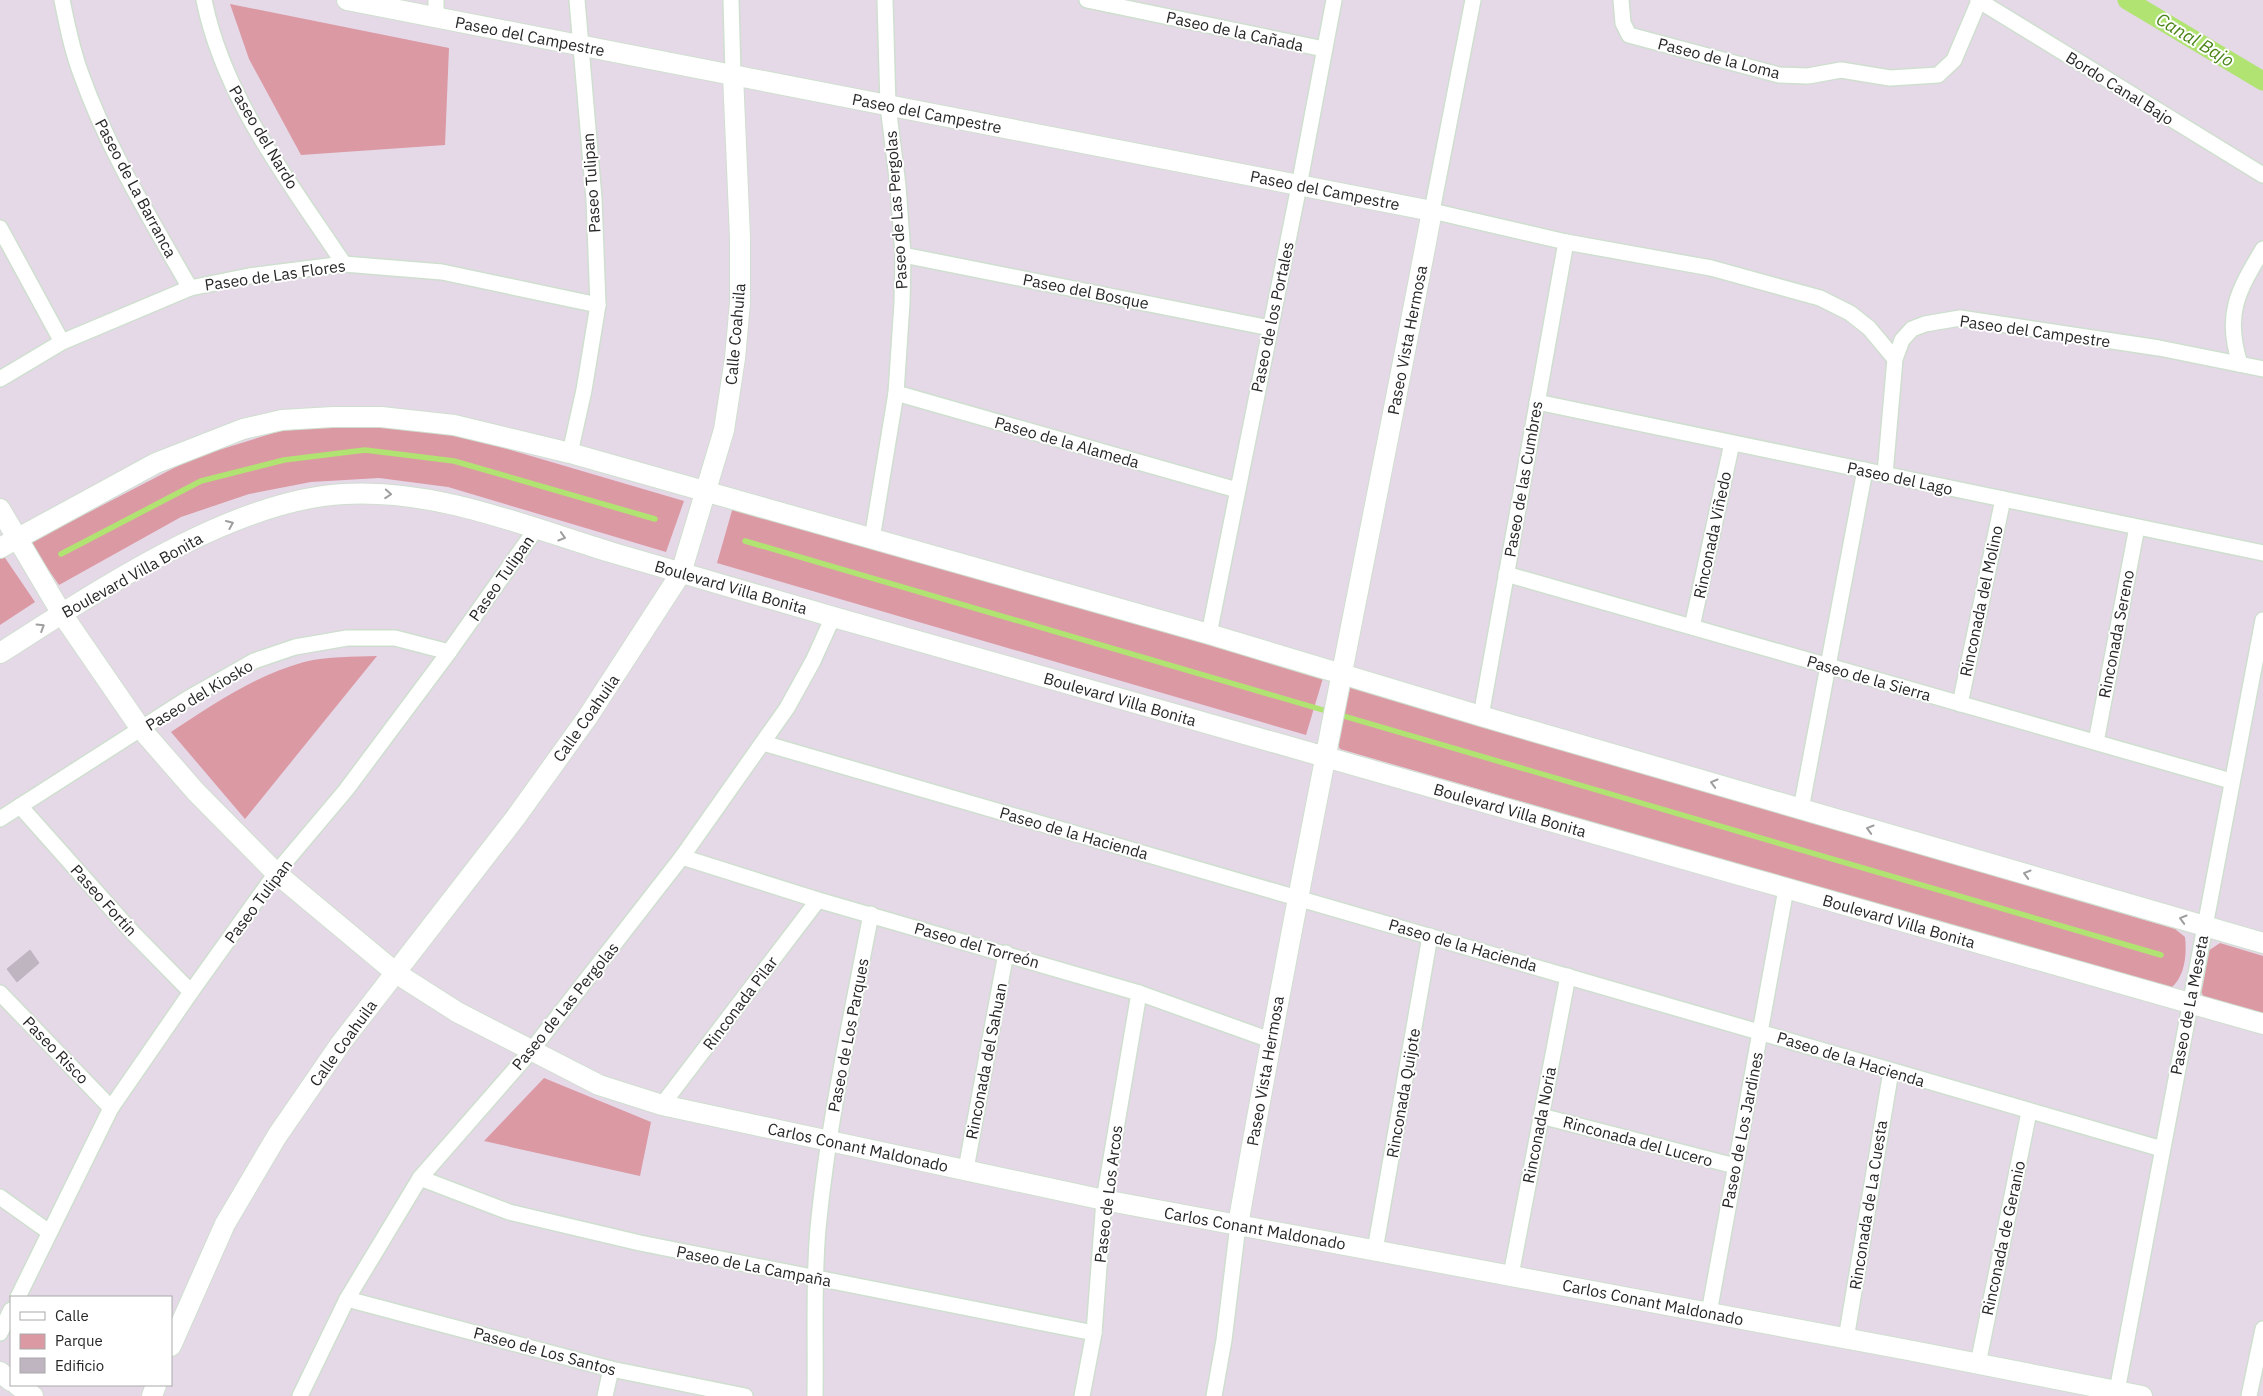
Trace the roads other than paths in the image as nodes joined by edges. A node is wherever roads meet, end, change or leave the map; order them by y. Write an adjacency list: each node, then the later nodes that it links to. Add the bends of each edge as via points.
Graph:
1 (62, 0): 25 (street, Paseo de La Barranca, via 80,73 101,123 126,176)
2 (204, 0): 24 (street, Paseo del Nardo, via 216,48 244,109)
3 (347, 0): 12 (street, Paseo del Campestre)
4 (577, 0): 13 (street, Paseo Tulipan)
5 (731, 0): 15 (street, Calle Coahuila)
6 (885, 0): 16 (street, Paseo de Las Pergolas)
7 (1087, 0): 14 (street, Paseo de la Cañada)
8 (1334, 0): 14 (street, Paseo de los Portales)
9 (1473, 0): 19 (street, Paseo Vista Hermosa)
10 (1621, 0): 11 (street, Paseo de la Loma, via 1623,23 1629,35 1779,74 1808,76 1841,70 1890,78 1938,75 1954,60)
11 (1978, 0): 17 (street, Bordo Canal Bajo)
12 (436, 9): 13 (street, Paseo del Campestre)
13 (580, 45): 15 (street, Paseo del Campestre); 26 (street, Paseo Tulipan, via 594,199)
14 (1324, 49): 18 (street, Paseo de los Portales)
15 (733, 75): 16 (street, Paseo del Campestre); 40 (street, Calle Coahuila, via 740,303 724,430)
16 (888, 106): 18 (street, Paseo del Campestre); 23 (street, Paseo de Las Pergolas)
17 (2263, 175)
18 (1299, 186): 19 (street, Paseo del Campestre); 27 (street, Paseo de los Portales)
19 (1432, 211): 21 (street, Paseo del Campestre); 59 (street, Paseo Vista Hermosa)
20 (0, 228): 28 (street)
21 (1566, 242): 29 (street, Paseo del Campestre, via 1711,268 1820,298 1850,313 1869,328); 34 (street, Paseo de las Cumbres)
22 (2263, 249): 30 (street, via 2243,283 2233,319 2233,342)
23 (903, 255): 27 (street, Paseo del Bosque); 33 (street, Paseo de Las Pergolas)
24 (344, 264): 25 (street, Paseo de Las Flores, via 249,276); 26 (street, Paseo de Las Flores, via 442,272)
25 (190, 288): 28 (street, Paseo de Las Flores)
26 (598, 305): 36 (street, Paseo Tulipan)
27 (1270, 328): 39 (street, Paseo de los Portales)
28 (62, 342): 32 (street, Paseo de Las Flores)
29 (1895, 359): 30 (street, Paseo del Campestre, via 1902,340 1912,329 1940,320 1960,318 2159,348); 38 (street)
30 (2240, 364): 31 (street, Paseo del Campestre)
31 (2263, 369)
32 (0, 380)
33 (896, 394): 39 (street, Paseo de la Alameda); 45 (street, Paseo de Las Pergolas)
34 (1537, 402): 35 (street, Paseo del Lago); 50 (street, Paseo de las Cumbres)
35 (1732, 443): 37 (street, Paseo del Lago); 54 (street, Rinconada Viñedo)
36 (570, 453): 40 (street); 46 (street, via 454,425 418,420 381,417 282,420 243,429 156,463)
37 (1865, 470): 38 (street, Paseo del Lago); 58 (street)
38 (1885, 474): 41 (street, Paseo del Lago)
39 (1237, 490): 55 (street, Paseo de los Portales)
40 (706, 497): 45 (street); 49 (street, Calle Coahuila)
41 (2003, 499): 43 (street, Paseo del Lago); 60 (street, Rinconada del Molino)
42 (0, 509): 46 (street, Carlos Conant Maldonado)
43 (2136, 527): 48 (street, Paseo del Lago); 63 (street, Rinconada Sereno)
44 (536, 529): 49 (street, Boulevard Villa Bonita, one-way to 49); 51 (street, Boulevard Villa Bonita, one-way to 44, via 251,514 308,498 382,493 422,497 464,506); 57 (street, Paseo Tulipan)
45 (872, 538): 55 (street)
46 (22, 545): 47 (street); 51 (street, Carlos Conant Maldonado)
47 (0, 548)
48 (2263, 553)
49 (683, 568): 52 (street, Boulevard Villa Bonita); 80 (street, Calle Coahuila, via 582,726)
50 (1506, 574): 54 (street, Paseo de la Sierra); 61 (street, Paseo de las Cumbres)
51 (57, 606): 56 (street, Boulevard Villa Bonita, one-way to 51); 62 (street, Carlos Conant Maldonado)
52 (833, 617): 64 (street, Paseo de Las Pergolas, via 787,708); 65 (street, Boulevard Villa Bonita)
53 (2263, 620): 66 (street, Paseo de La Meseta)
54 (1692, 627): 58 (street, Paseo de la Sierra)
55 (1209, 634): 59 (street)
56 (0, 652)
57 (449, 652): 62 (street, Paseo del Kiosko, via 395,638 347,638 295,647 254,661 187,698); 71 (street, Paseo Tulipan, via 346,790)
58 (1828, 666): 60 (street, Paseo de la Sierra); 68 (street)
59 (1342, 677): 61 (street); 65 (street, Paseo Vista Hermosa)
60 (1960, 704): 63 (street, Paseo de la Sierra)
61 (1481, 716): 68 (street, one-way to 61)
62 (141, 729): 67 (street, Paseo del Kiosko); 71 (street, Carlos Conant Maldonado, via 196,792)
63 (2096, 742): 66 (street, Paseo de la Sierra)
64 (763, 743): 70 (street, Paseo de Las Pergolas); 73 (street, Paseo de la Hacienda)
65 (1326, 752): 72 (street, Boulevard Villa Bonita); 73 (street, Paseo Vista Hermosa)
66 (2231, 781): 76 (street, Paseo de La Meseta)
67 (20, 806): 69 (street, Paseo del Kiosko); 82 (street, Paseo Fortín)
68 (1801, 809): 76 (street, one-way to 68)
69 (0, 819)
70 (682, 858): 74 (street, Paseo del Torreón); 89 (street, Paseo de Las Pergolas)
71 (276, 873): 80 (street, Carlos Conant Maldonado); 82 (street, Paseo Tulipan)
72 (1786, 890): 85 (street, Boulevard Villa Bonita); 87 (street, Paseo de Los Jardines)
73 (1297, 898): 77 (street, Paseo de la Hacienda); 88 (street, Paseo Vista Hermosa)
74 (818, 900): 75 (street, Paseo del Torreón); 91 (street, Rinconada Pilar)
75 (871, 914): 79 (street, Paseo del Torreón); 95 (street, Paseo de Los Parques)
76 (2205, 926): 78 (street); 85 (street, Paseo de La Meseta)
77 (1430, 936): 81 (street, Paseo de la Hacienda); 104 (street, Rinconada Quijote)
78 (2263, 943)
79 (1006, 953): 84 (street, Paseo del Torreón); 98 (street, Rinconada del Sahuan)
80 (396, 972): 89 (street, Carlos Conant Maldonado, via 457,1012); 115 (street, Calle Coahuila, via 276,1136 225,1224)
81 (1568, 976): 87 (street, Paseo de la Hacienda); 94 (street, Rinconada Noria)
82 (190, 992): 92 (street, Paseo Tulipan)
83 (0, 993): 92 (street, Paseo Risco)
84 (1139, 993): 88 (street, Paseo del Torreón); 101 (street, Paseo de Los Arcos)
85 (2188, 1003): 86 (street, Boulevard Villa Bonita); 96 (street, Paseo de La Meseta)
86 (2263, 1024)
87 (1760, 1031): 90 (street, Paseo de la Hacienda); 97 (street, Paseo de Los Jardines)
88 (1270, 1040): 102 (street, Paseo Vista Hermosa)
89 (531, 1050): 91 (street, Carlos Conant Maldonado, via 599,1085); 99 (street, Paseo de Las Pergolas)
90 (1890, 1071): 93 (street, Paseo de la Hacienda); 114 (street, Rinconada de La Cuesta)
91 (662, 1105): 95 (street, Carlos Conant Maldonado)
92 (112, 1108): 103 (street, Paseo Tulipan)
93 (2029, 1112): 96 (street, Paseo de la Hacienda); 116 (street, Rinconada de Geranio)
94 (1541, 1116): 97 (street, Rinconada del Lucero); 105 (street, Rinconada Noria)
95 (828, 1142): 98 (street, Carlos Conant Maldonado); 106 (street, Paseo de Los Parques, via 818,1231)
96 (2162, 1149): 119 (street, Paseo de La Meseta)
97 (1735, 1166): 110 (street, Paseo de Los Jardines)
98 (966, 1169): 101 (street, Carlos Conant Maldonado)
99 (420, 1178): 106 (street, Paseo de La Campaña, via 509,1212 640,1243); 108 (street, Paseo de Las Pergolas)
100 (0, 1197): 103 (street)
101 (1104, 1200): 102 (street, Carlos Conant Maldonado); 112 (street, Paseo de Los Arcos)
102 (1238, 1225): 104 (street, Carlos Conant Maldonado); 126 (street, Paseo Vista Hermosa)
103 (49, 1232): 107 (street, Paseo Tulipan)
104 (1375, 1250): 105 (street, Carlos Conant Maldonado)
105 (1511, 1275): 110 (street, Carlos Conant Maldonado)
106 (817, 1278): 112 (street, Paseo de La Campaña); 124 (street, Paseo de Los Parques)
107 (18, 1296)
108 (347, 1299): 117 (street, Paseo de Los Santos); 121 (street, Paseo de Las Pergolas)
109 (10, 1312): 113 (street)
110 (1709, 1313): 114 (street, Carlos Conant Maldonado)
111 (2263, 1329): 128 (street)
112 (1094, 1333): 125 (street, Paseo de Los Arcos)
113 (0, 1334)
114 (1846, 1339): 116 (street, Carlos Conant Maldonado)
115 (172, 1344)
116 (1978, 1364): 119 (street, Carlos Conant Maldonado)
117 (611, 1369): 122 (street); 123 (street, Paseo de Los Santos)
118 (18, 1386): 120 (street)
119 (2117, 1391): 127 (street, Carlos Conant Maldonado)
120 (33, 1396)
121 (300, 1396)
122 (605, 1396)
123 (745, 1396)
124 (815, 1396)
125 (1082, 1396)
126 (1214, 1396)
127 (2142, 1396)
128 (2249, 1396)

